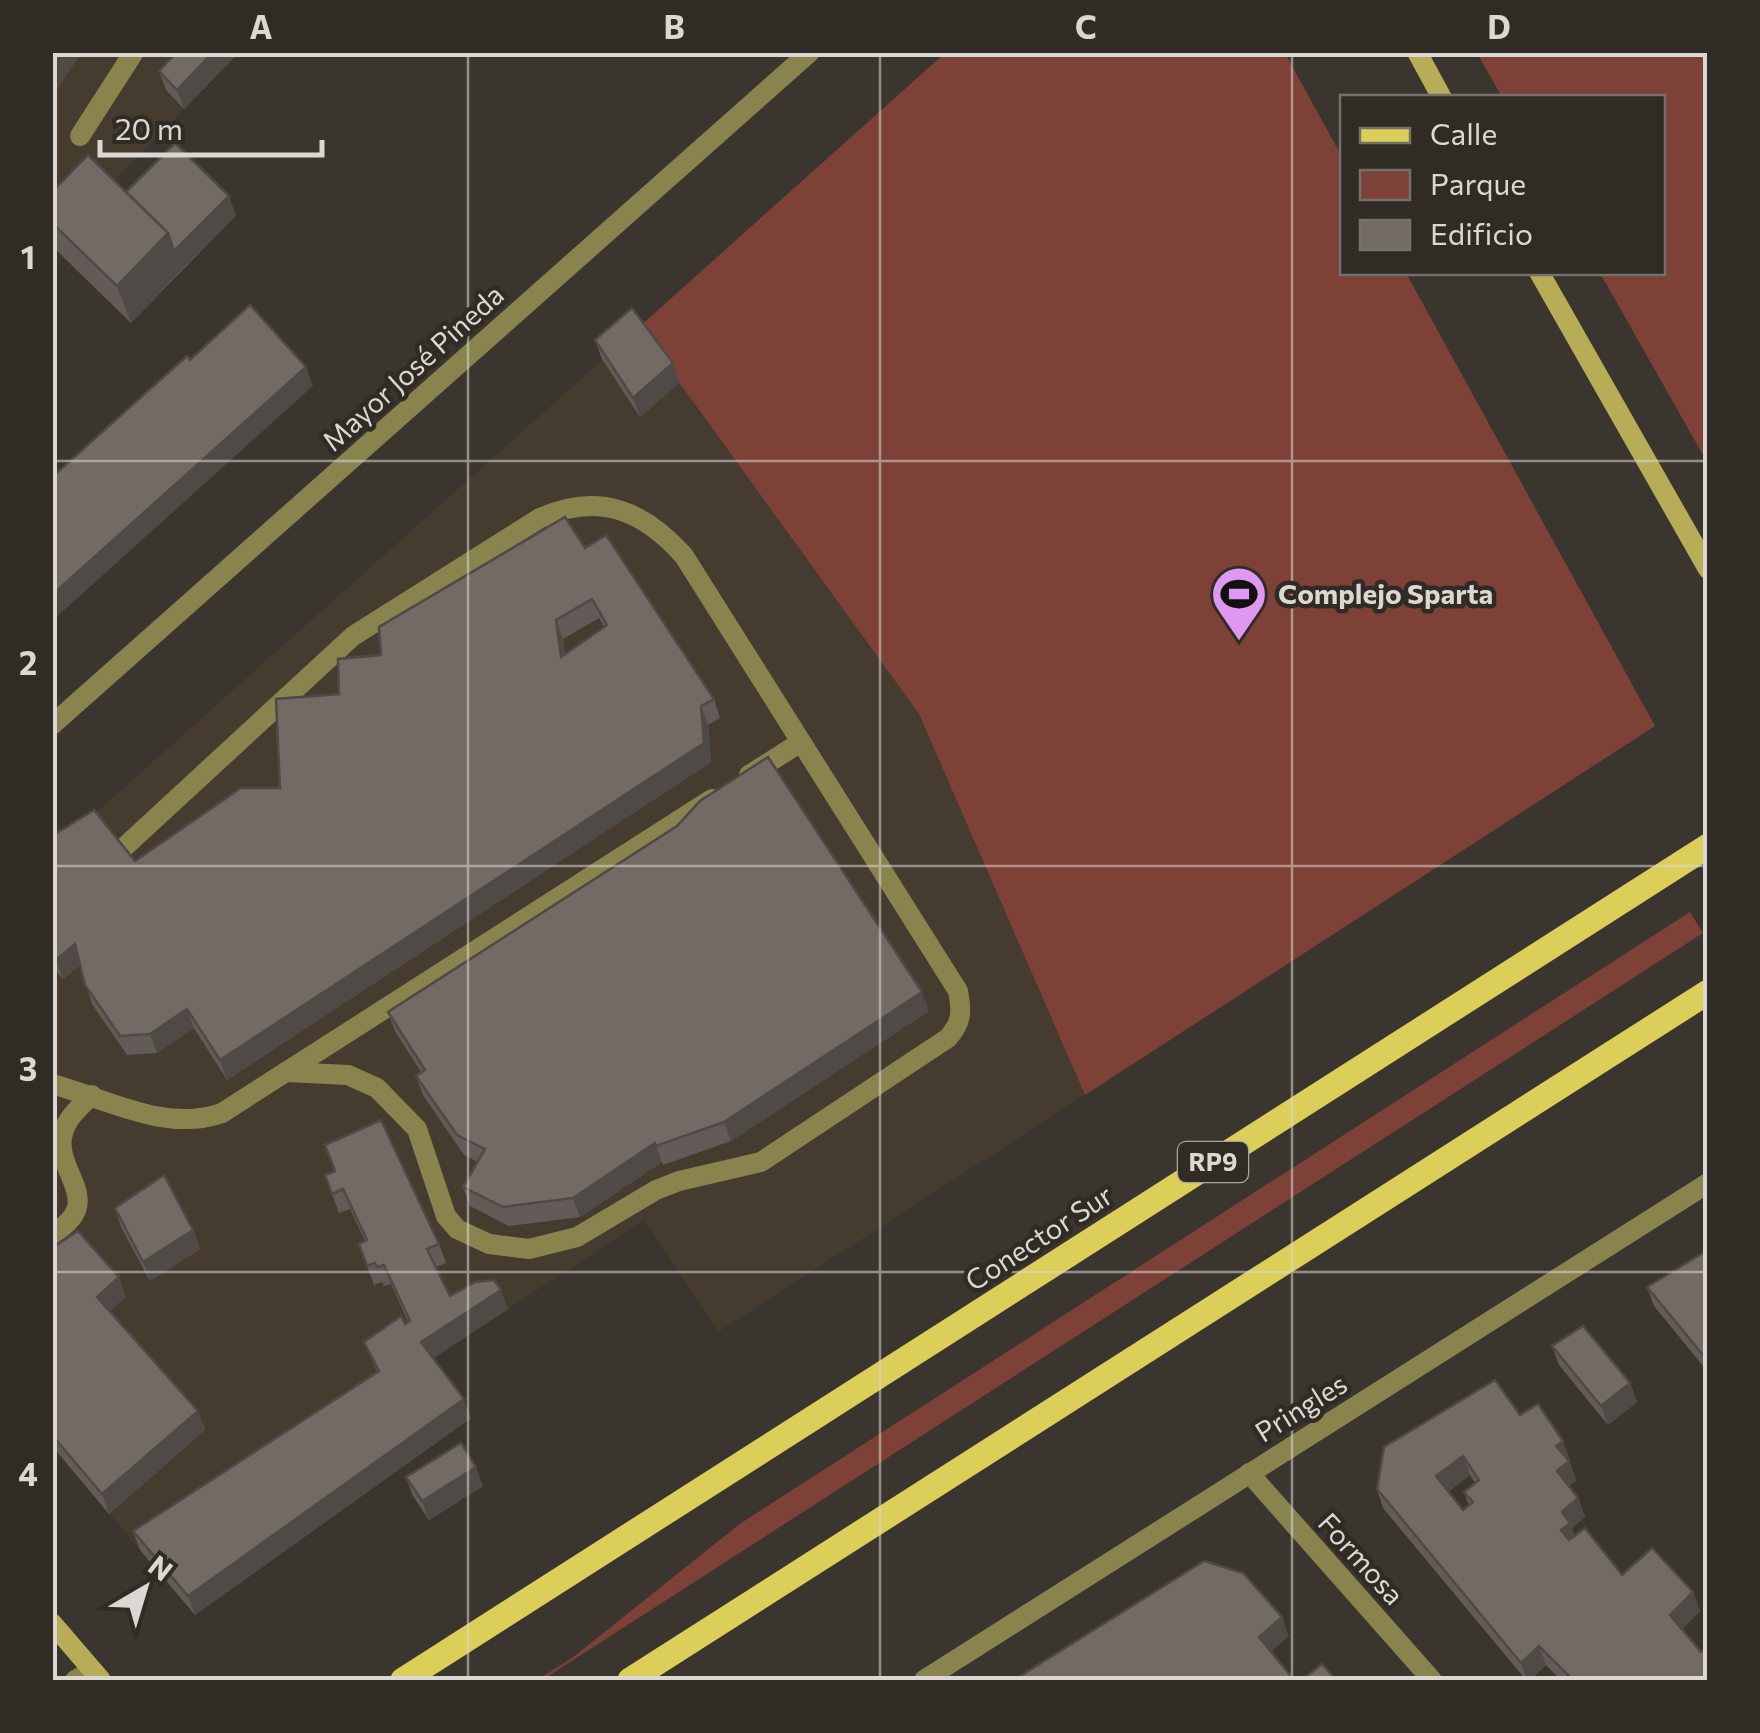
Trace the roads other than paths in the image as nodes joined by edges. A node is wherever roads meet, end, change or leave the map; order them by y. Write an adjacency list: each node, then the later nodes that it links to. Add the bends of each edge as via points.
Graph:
1 (134, 52): 5 (street)
2 (810, 52): 8 (street, Mayor José Pineda)
3 (1417, 52): 4 (street)
4 (1440, 95)
5 (80, 136)
6 (1541, 275): 7 (street)
7 (1708, 569)
8 (52, 724)
9 (801, 742): 11 (street, via 671,541 632,514 606,506 565,507 353,636); 13 (street); 13 (street, via 958,992 962,1011 948,1038 761,1162 679,1180 561,1243 529,1250 489,1244 458,1230 446,1216 417,1129 389,1098 348,1075)
10 (1708, 846): 21 (main road, Conector Sur / RP9)
11 (96, 874)
12 (1708, 992): 22 (main road)
13 (286, 1072): 15 (street, via 222,1112 186,1121)
14 (52, 1084): 15 (street)
15 (92, 1094): 17 (street, via 63,1130 78,1207)
16 (1708, 1183): 18 (street, Pringles)
17 (52, 1234)
18 (1248, 1473): 23 (street, Pringles); 24 (street, Formosa)
19 (52, 1623): 20 (street)
20 (89, 1677)
21 (403, 1680)
22 (630, 1680)
23 (924, 1680)
24 (1432, 1680)

